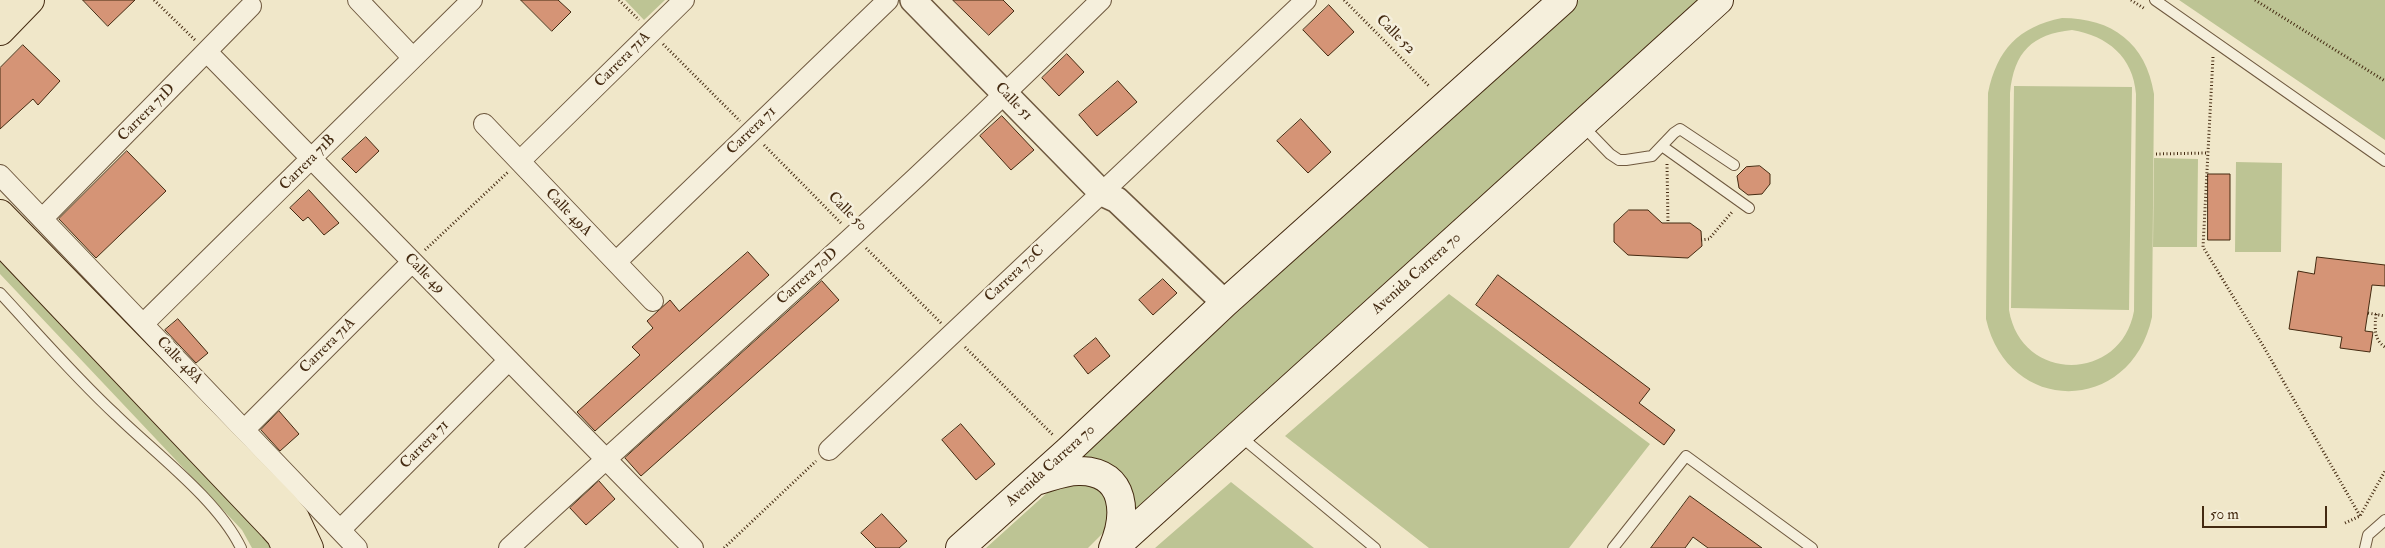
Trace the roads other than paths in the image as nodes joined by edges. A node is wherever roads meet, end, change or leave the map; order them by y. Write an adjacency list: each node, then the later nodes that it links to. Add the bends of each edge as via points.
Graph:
1 (30, 0): 14 (highway)
2 (358, 0): 16 (street)
3 (472, 0): 16 (street, Carrera 71B)
4 (684, 0): 23 (street, Carrera 71A)
5 (888, 0): 32 (street, Carrera 71)
6 (913, 0): 17 (street, Calle 51)
7 (929, 0): 17 (street, Calle 51)
8 (1100, 0): 17 (street, Carrera 70D)
9 (1306, 0): 26 (street, Carrera 70C)
10 (1563, 0): 35 (main road, Avenida Carrera 70)
11 (1719, 0): 19 (main road, Avenida Carrera 70)
12 (2155, 0): 22 (lane)
13 (251, 6): 15 (street, Carrera 71D)
14 (0, 31)
15 (207, 52): 21 (street, Calle 49); 29 (street, Carrera 71D)
16 (413, 58): 21 (street, Carrera 71B)
17 (1009, 90): 26 (street, Calle 51); 41 (street, Carrera 70D, via 854,236)
18 (484, 124): 23 (street, Calle 49A)
19 (1582, 124): 20 (lane, via 1619,160 1649,157); 39 (main road, Avenida Carrera 70)
20 (1664, 147): 24 (lane, via 1680,130); 27 (lane)
21 (312, 160): 31 (street, Calle 49); 36 (street, Carrera 71B)
22 (2385, 161)
23 (520, 162): 32 (street, Calle 49A)
24 (1734, 165)
25 (0, 175): 29 (street, Calle 48A)
26 (1110, 192): 35 (street, Calle 51); 40 (street, Carrera 70C)
27 (1745, 205)
28 (0, 214): 47 (highway, via 284,504 295,518)
29 (42, 219): 36 (street, Calle 48A)
30 (0, 240): 46 (highway, via 274,527)
31 (412, 262): 37 (street, Calle 49); 38 (street, Carrera 71A)
32 (616, 262): 34 (street, Calle 49A)
33 (0, 293): 45 (lane, via 114,413 195,490 232,530)
34 (653, 301)
35 (1225, 303): 42 (main road, Avenida Carrera 70)
36 (143, 324): 38 (street, Calle 48A)
37 (509, 360): 41 (street, Calle 49); 44 (street, Carrera 71)
38 (244, 430): 44 (street, Calle 48A)
39 (1239, 435): 52 (main road, Avenida Carrera 70); 53 (lane)
40 (829, 450)
41 (605, 458): 49 (street, Carrera 70D); 50 (street, Calle 49)
42 (1034, 481): 51 (main road, Avenida Carrera 70); 52 (main road, via 1080,470 1099,474 1110,482 1120,496 1122,506)
43 (2385, 520): 56 (lane, via 2368,535)
44 (340, 530): 48 (street, Calle 48A)
45 (241, 548)
46 (286, 548)
47 (309, 548)
48 (356, 548)
49 (510, 548)
50 (694, 548)
51 (960, 548)
52 (1114, 548)
53 (1375, 548)
54 (1613, 548): 55 (lane, via 1686,456)
55 (1812, 548)
56 (2365, 548)

